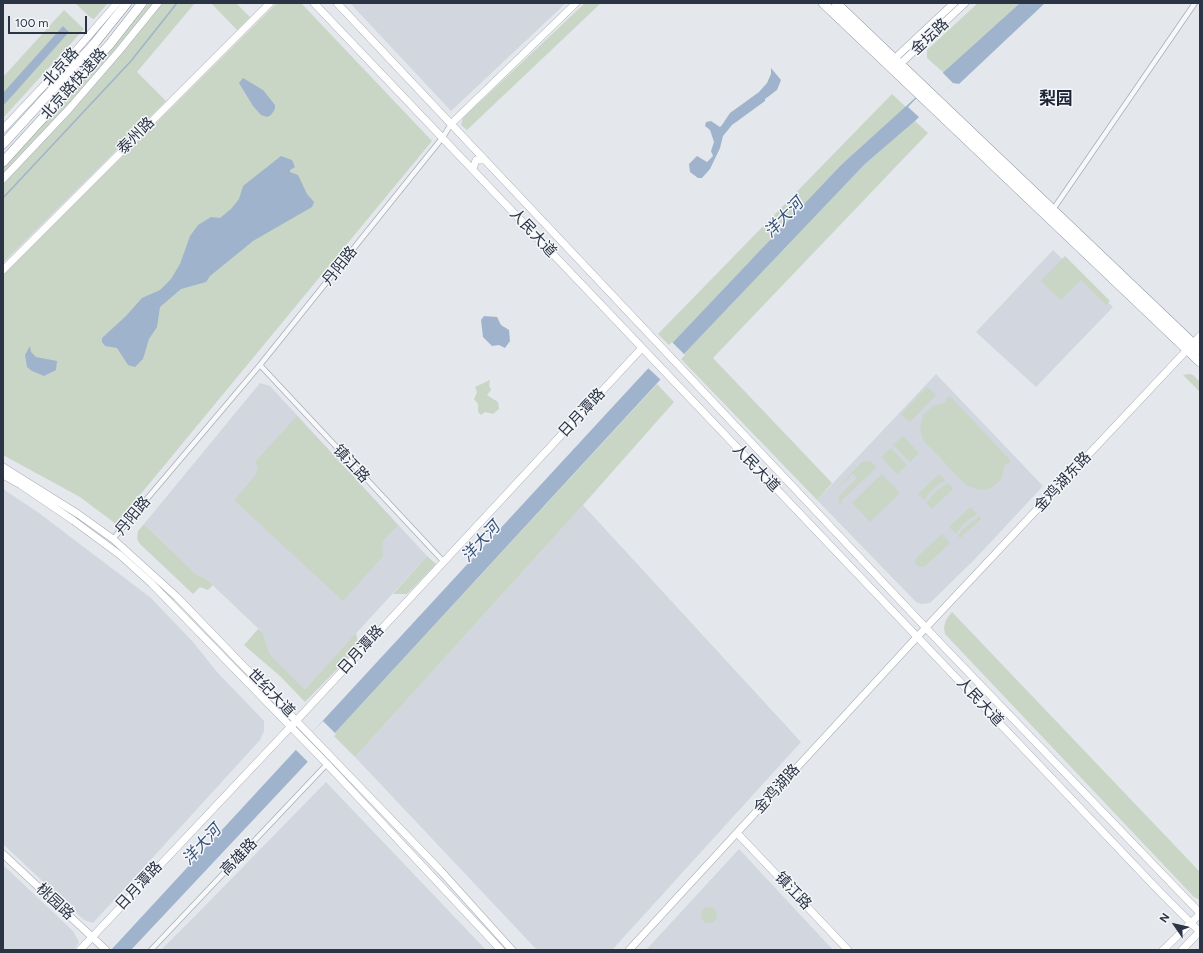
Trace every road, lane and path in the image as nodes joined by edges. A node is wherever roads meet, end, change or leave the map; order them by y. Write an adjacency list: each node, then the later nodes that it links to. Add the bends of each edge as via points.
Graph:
1 (117, 3): 16 (street, 北京路)
2 (126, 3): 18 (highway, 北京路快速路, via 94,44)
3 (142, 3): 20 (highway, 北京路快速路, via 110,44)
4 (158, 3): 22 (street, via 69,109)
5 (270, 3): 24 (street, 泰州路)
6 (314, 3): 17 (street, 人民大道)
7 (337, 3): 15 (street, 人民大道)
8 (576, 3): 15 (street, 丹阳路)
9 (823, 3): 14 (highway)
10 (836, 3): 14 (highway)
11 (954, 3): 14 (street, 金坛路)
12 (965, 3): 14 (street, 金坛路)
13 (1195, 3): 23 (street)
14 (894, 64): 23 (highway)
15 (451, 124): 17 (street, 丹阳路); 19 (street, 人民大道)
16 (3, 129)
17 (443, 137): 21 (street, 人民大道); 30 (street, 丹阳路)
18 (3, 144)
19 (485, 160): 21 (street, via 476,160); 35 (street, 人民大道)
20 (3, 162)
21 (473, 169): 27 (street, 人民大道)
22 (3, 179)
23 (1050, 213): 26 (highway)
24 (3, 270)
25 (1200, 336): 26 (street, 金鸡湖东路)
26 (1190, 346): 28 (highway); 29 (highway); 37 (street, 金鸡湖东路)
27 (642, 349): 34 (street, 日月潭路); 36 (street, 人民大道)
28 (1200, 350)
29 (1200, 362)
30 (260, 365): 33 (street, 丹阳路); 34 (street, 镇江路)
31 (3, 467): 33 (street, 世纪大道)
32 (3, 475): 42 (street, 世纪大道, via 68,516 120,555)
33 (113, 539): 41 (street, 世纪大道, via 177,597)
34 (443, 561): 41 (street, 日月潭路)
35 (899, 599): 36 (street, via 899,608); 37 (street, 人民大道)
36 (891, 609): 38 (street, 人民大道)
37 (926, 628): 38 (street, 金鸡湖路); 39 (street, 人民大道)
38 (917, 637): 40 (street, 人民大道); 44 (street, 金鸡湖路)
39 (957, 660): 40 (street, via 949,663); 46 (street, 人民大道)
40 (948, 668): 47 (street, 人民大道)
41 (297, 720): 42 (street, 日月潭路); 54 (street, 世纪大道, via 440,870)
42 (290, 727): 43 (street, 世纪大道); 49 (street, 日月潭路)
43 (327, 764): 52 (street, 高雄路); 53 (street, 世纪大道)
44 (737, 833): 55 (street, 金鸡湖路); 56 (street, 镇江路)
45 (3, 854): 49 (street, 桃园路)
46 (1200, 913): 47 (street)
47 (1190, 922): 48 (street, 人民大道); 57 (street)
48 (1200, 931): 58 (street)
49 (92, 937): 50 (street, 日月潭路); 51 (street, 桃园路)
50 (80, 950)
51 (106, 950)
52 (151, 950)
53 (501, 950)
54 (512, 950)
55 (628, 950)
56 (848, 950)
57 (1163, 950)
58 (1182, 950)

